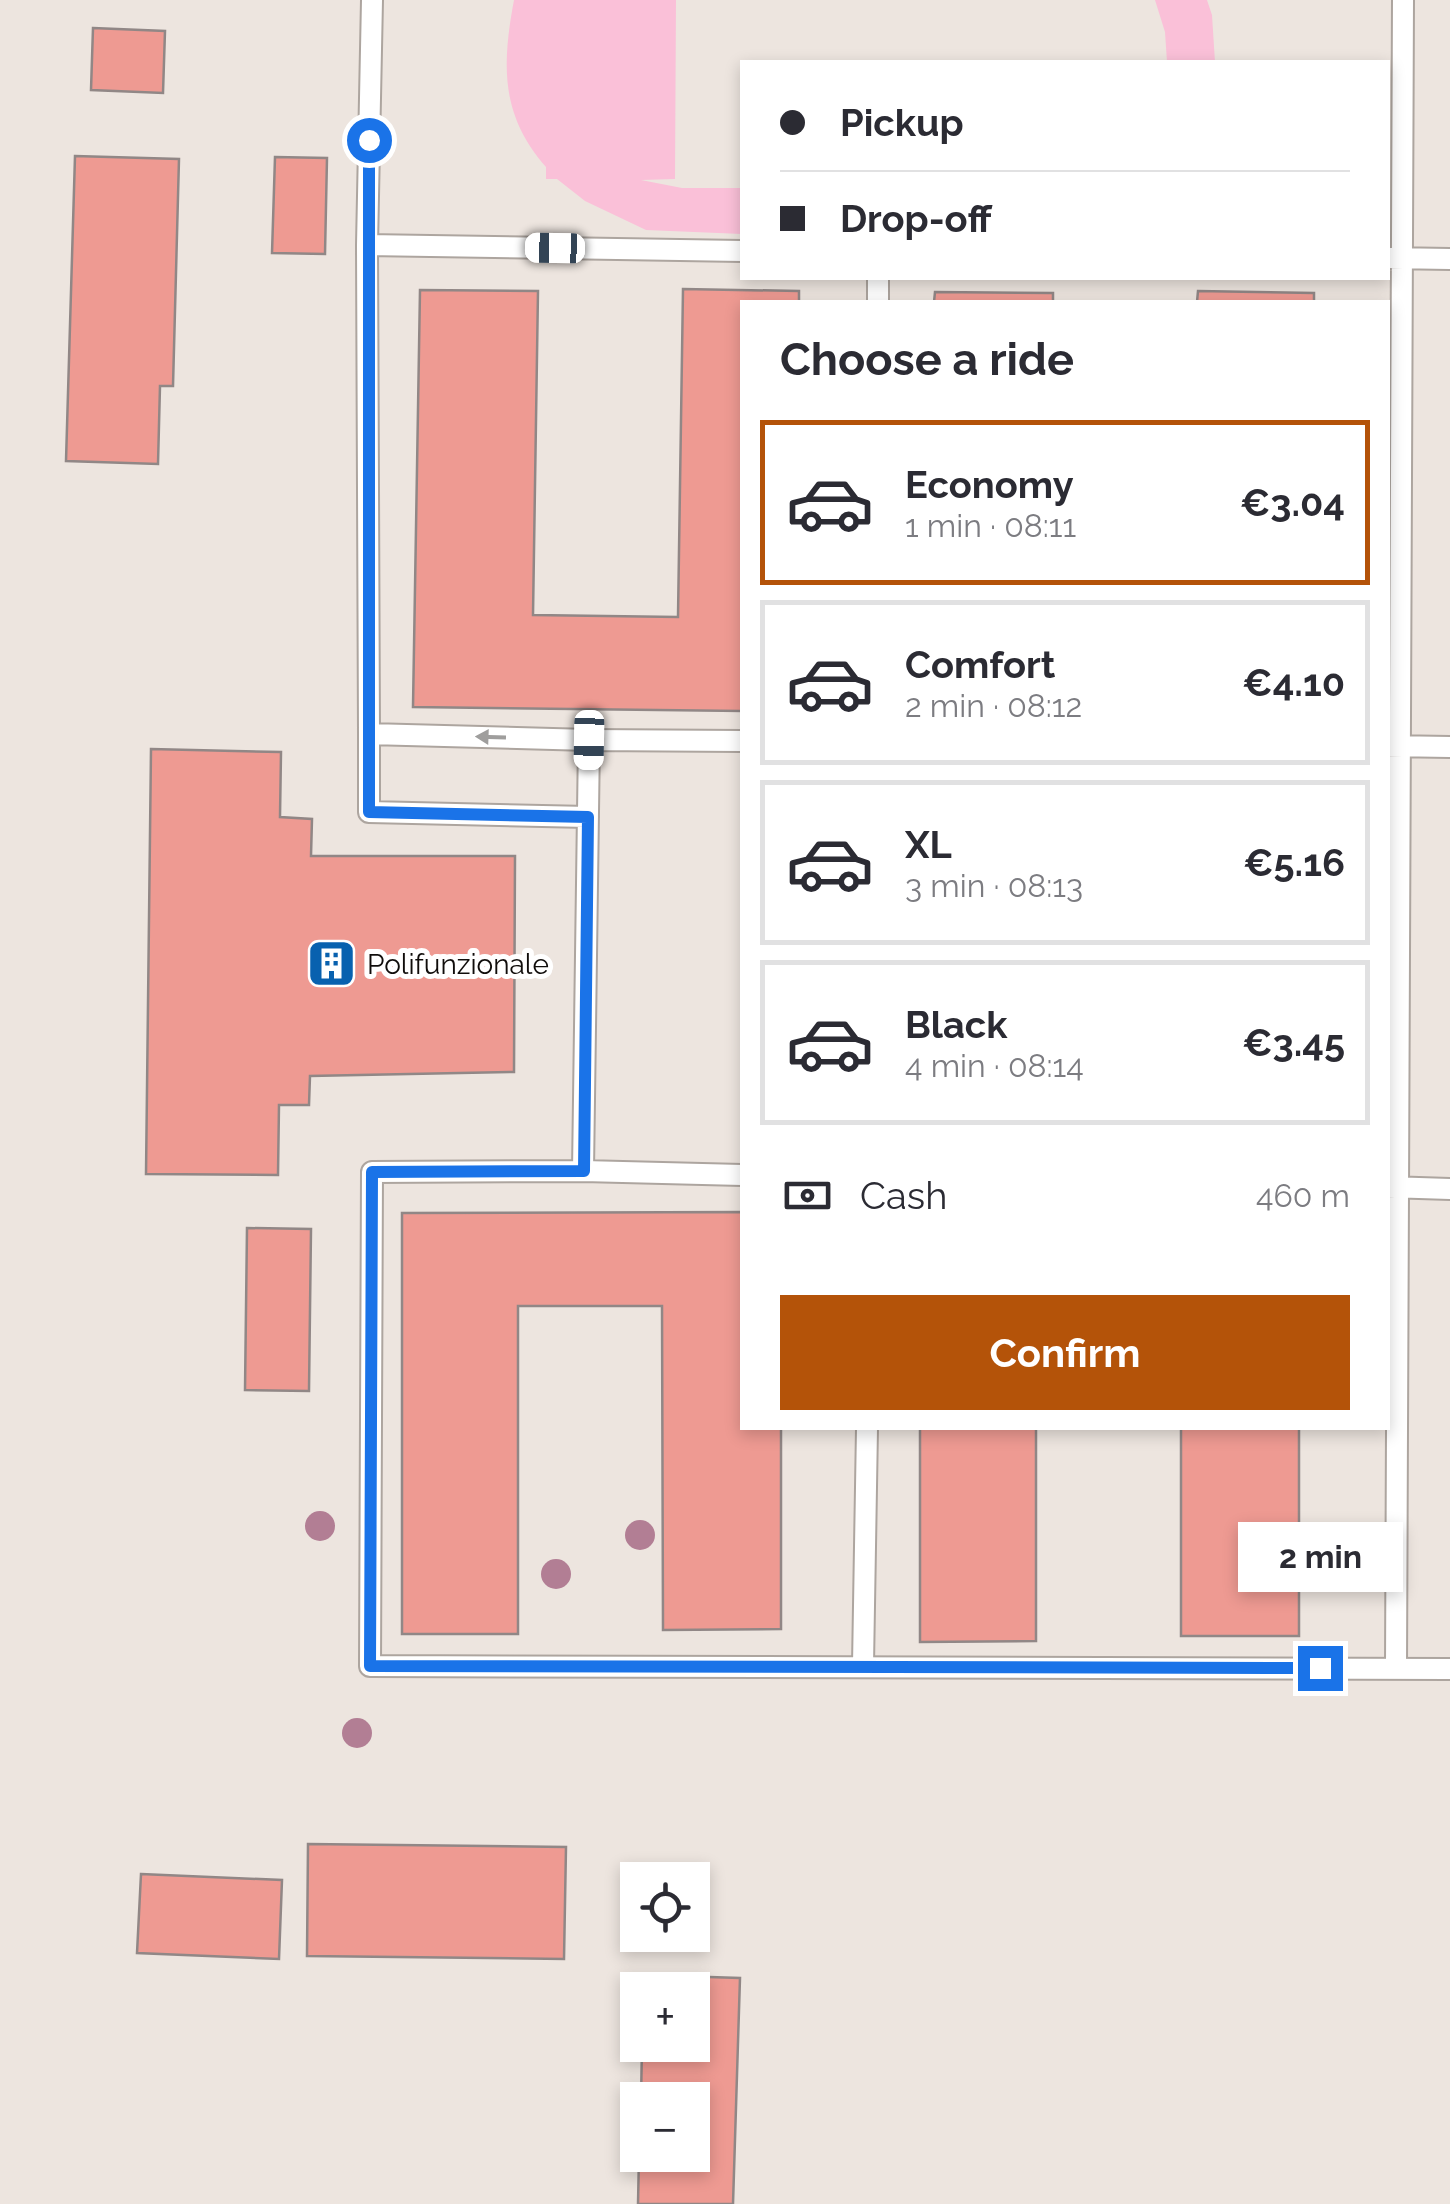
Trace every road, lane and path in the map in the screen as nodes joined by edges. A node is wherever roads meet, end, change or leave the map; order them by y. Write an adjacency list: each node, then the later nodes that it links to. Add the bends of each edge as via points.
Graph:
1 (372, 0): 3 (lane)
2 (1403, 0): 5 (lane)
3 (367, 245): 4 (lane); 7 (lane)
4 (740, 251)
5 (1394, 258): 6 (lane); 10 (lane)
6 (1450, 259)
7 (369, 734): 8 (lane, one-way to 7); 12 (lane, via 369,812)
8 (589, 740): 9 (lane); 12 (lane)
9 (740, 741)
10 (1393, 746): 11 (lane); 15 (lane)
11 (1450, 747)
12 (588, 817): 13 (lane)
13 (584, 1171): 14 (lane); 18 (lane, via 372,1172 370,1666)
14 (740, 1175)
15 (1392, 1187): 16 (lane); 19 (lane)
16 (1450, 1189)
17 (866, 1430): 18 (lane)
18 (863, 1665): 19 (lane)
19 (1396, 1668): 20 (lane)
20 (1450, 1669)

